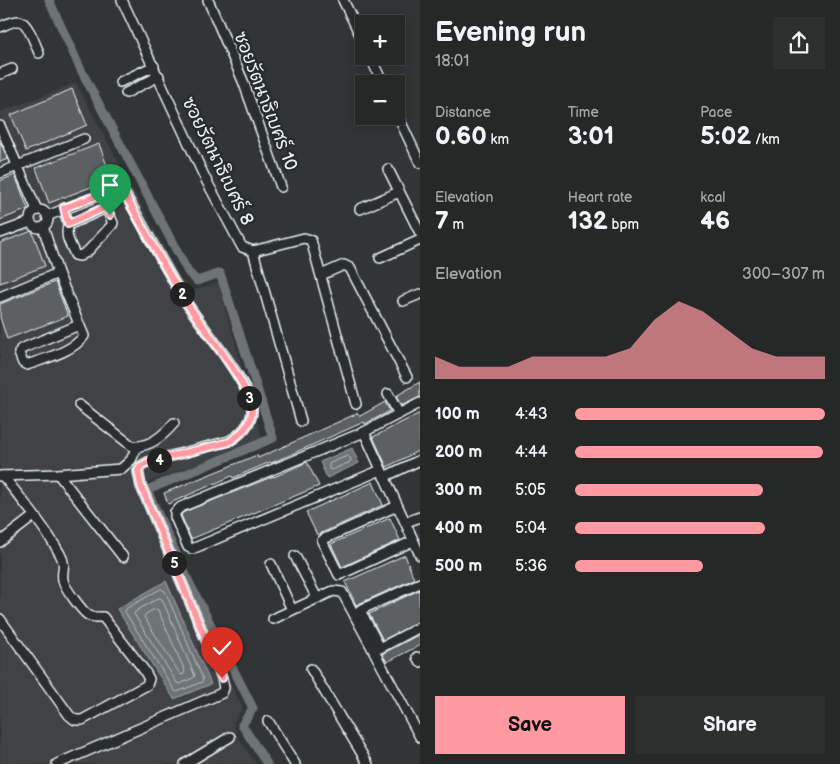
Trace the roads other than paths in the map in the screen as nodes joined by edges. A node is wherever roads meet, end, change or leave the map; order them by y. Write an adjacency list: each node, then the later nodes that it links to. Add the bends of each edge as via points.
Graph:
1 (122, 0): 7 (street, ซอยรัตนาธิเบศร์ 8)
2 (208, 0): 20 (street, ซอยรัตนาธิเบศร์ 10, via 243,81)
3 (343, 0): 4 (street)
4 (355, 25)
5 (0, 27): 6 (street, via 14,22 24,23)
6 (39, 53)
7 (154, 66): 10 (street, ซอยรัตนาธิเบศร์ 8); 11 (street)
8 (12, 69): 9 (street)
9 (0, 74)
10 (159, 76): 12 (street); 32 (street, ซอยรัตนาธิเบศร์ 8, via 205,178 237,238 242,247)
11 (120, 82)
12 (126, 93)
13 (402, 125): 16 (street)
14 (0, 126): 17 (street)
15 (84, 140): 17 (street)
16 (420, 162)
17 (18, 166): 19 (street); 24 (street)
18 (388, 169): 21 (street)
19 (0, 173)
20 (281, 187)
21 (399, 192): 23 (street); 29 (street)
22 (64, 208): 25 (street); 27 (street); 74 (street, via 122,189 188,305 238,377 252,410 249,423 229,442 148,462 138,471 141,486 222,678 222,693)
23 (360, 209)
24 (37, 210): 25 (street); 26 (street, via 32,213)
25 (47, 216): 28 (street)
26 (30, 222): 28 (street); 30 (street)
27 (68, 224): 27 (street, via 67,239 75,255 80,256 113,223 106,208)
28 (43, 227): 34 (street)
29 (420, 232)
30 (0, 233)
31 (420, 240): 33 (street)
32 (253, 251): 35 (street, via 304,238 311,240); 46 (street)
33 (380, 258)
34 (58, 273): 37 (street); 39 (street)
35 (321, 275): 40 (street, via 344,265 350,268); 43 (street)
36 (420, 294): 38 (street)
37 (0, 297)
38 (403, 301)
39 (80, 325): 39 (street, via 21,349 19,353 23,363 27,365 75,345 84,336)
40 (407, 378)
41 (388, 394): 45 (street)
42 (420, 403): 45 (street)
43 (356, 404)
44 (79, 405): 49 (street)
45 (399, 414): 48 (street)
46 (301, 421)
47 (174, 423): 49 (street, via 162,438)
48 (364, 432): 52 (street); 52 (street, via 181,507 175,512 175,517 188,547 192,549)
49 (137, 447): 51 (street, via 131,460 121,469)
50 (420, 460): 52 (street)
51 (58, 474): 53 (street); 62 (street)
52 (382, 474): 54 (street)
53 (1, 476): 55 (street)
54 (397, 506): 58 (street); 58 (street, via 322,541 339,575)
55 (34, 516): 59 (street); 67 (street, via 65,565 65,585 86,614 103,617 144,670 149,679 147,685 82,720 74,720)
56 (420, 517): 57 (street)
57 (409, 521)
58 (413, 541): 60 (street)
59 (0, 542)
60 (420, 555)
61 (295, 556): 65 (street)
62 (122, 557)
63 (271, 564): 66 (street)
64 (420, 583): 69 (street, via 360,610 380,648)
65 (317, 598): 66 (street); 73 (street, via 333,591 342,592)
66 (292, 610): 68 (street)
67 (0, 619)
68 (273, 619)
69 (420, 627)
70 (311, 669): 77 (street)
71 (268, 721): 76 (street)
72 (230, 737): 75 (street)
73 (420, 737)
74 (57, 764)
75 (185, 764)
76 (294, 764)
77 (368, 764)

